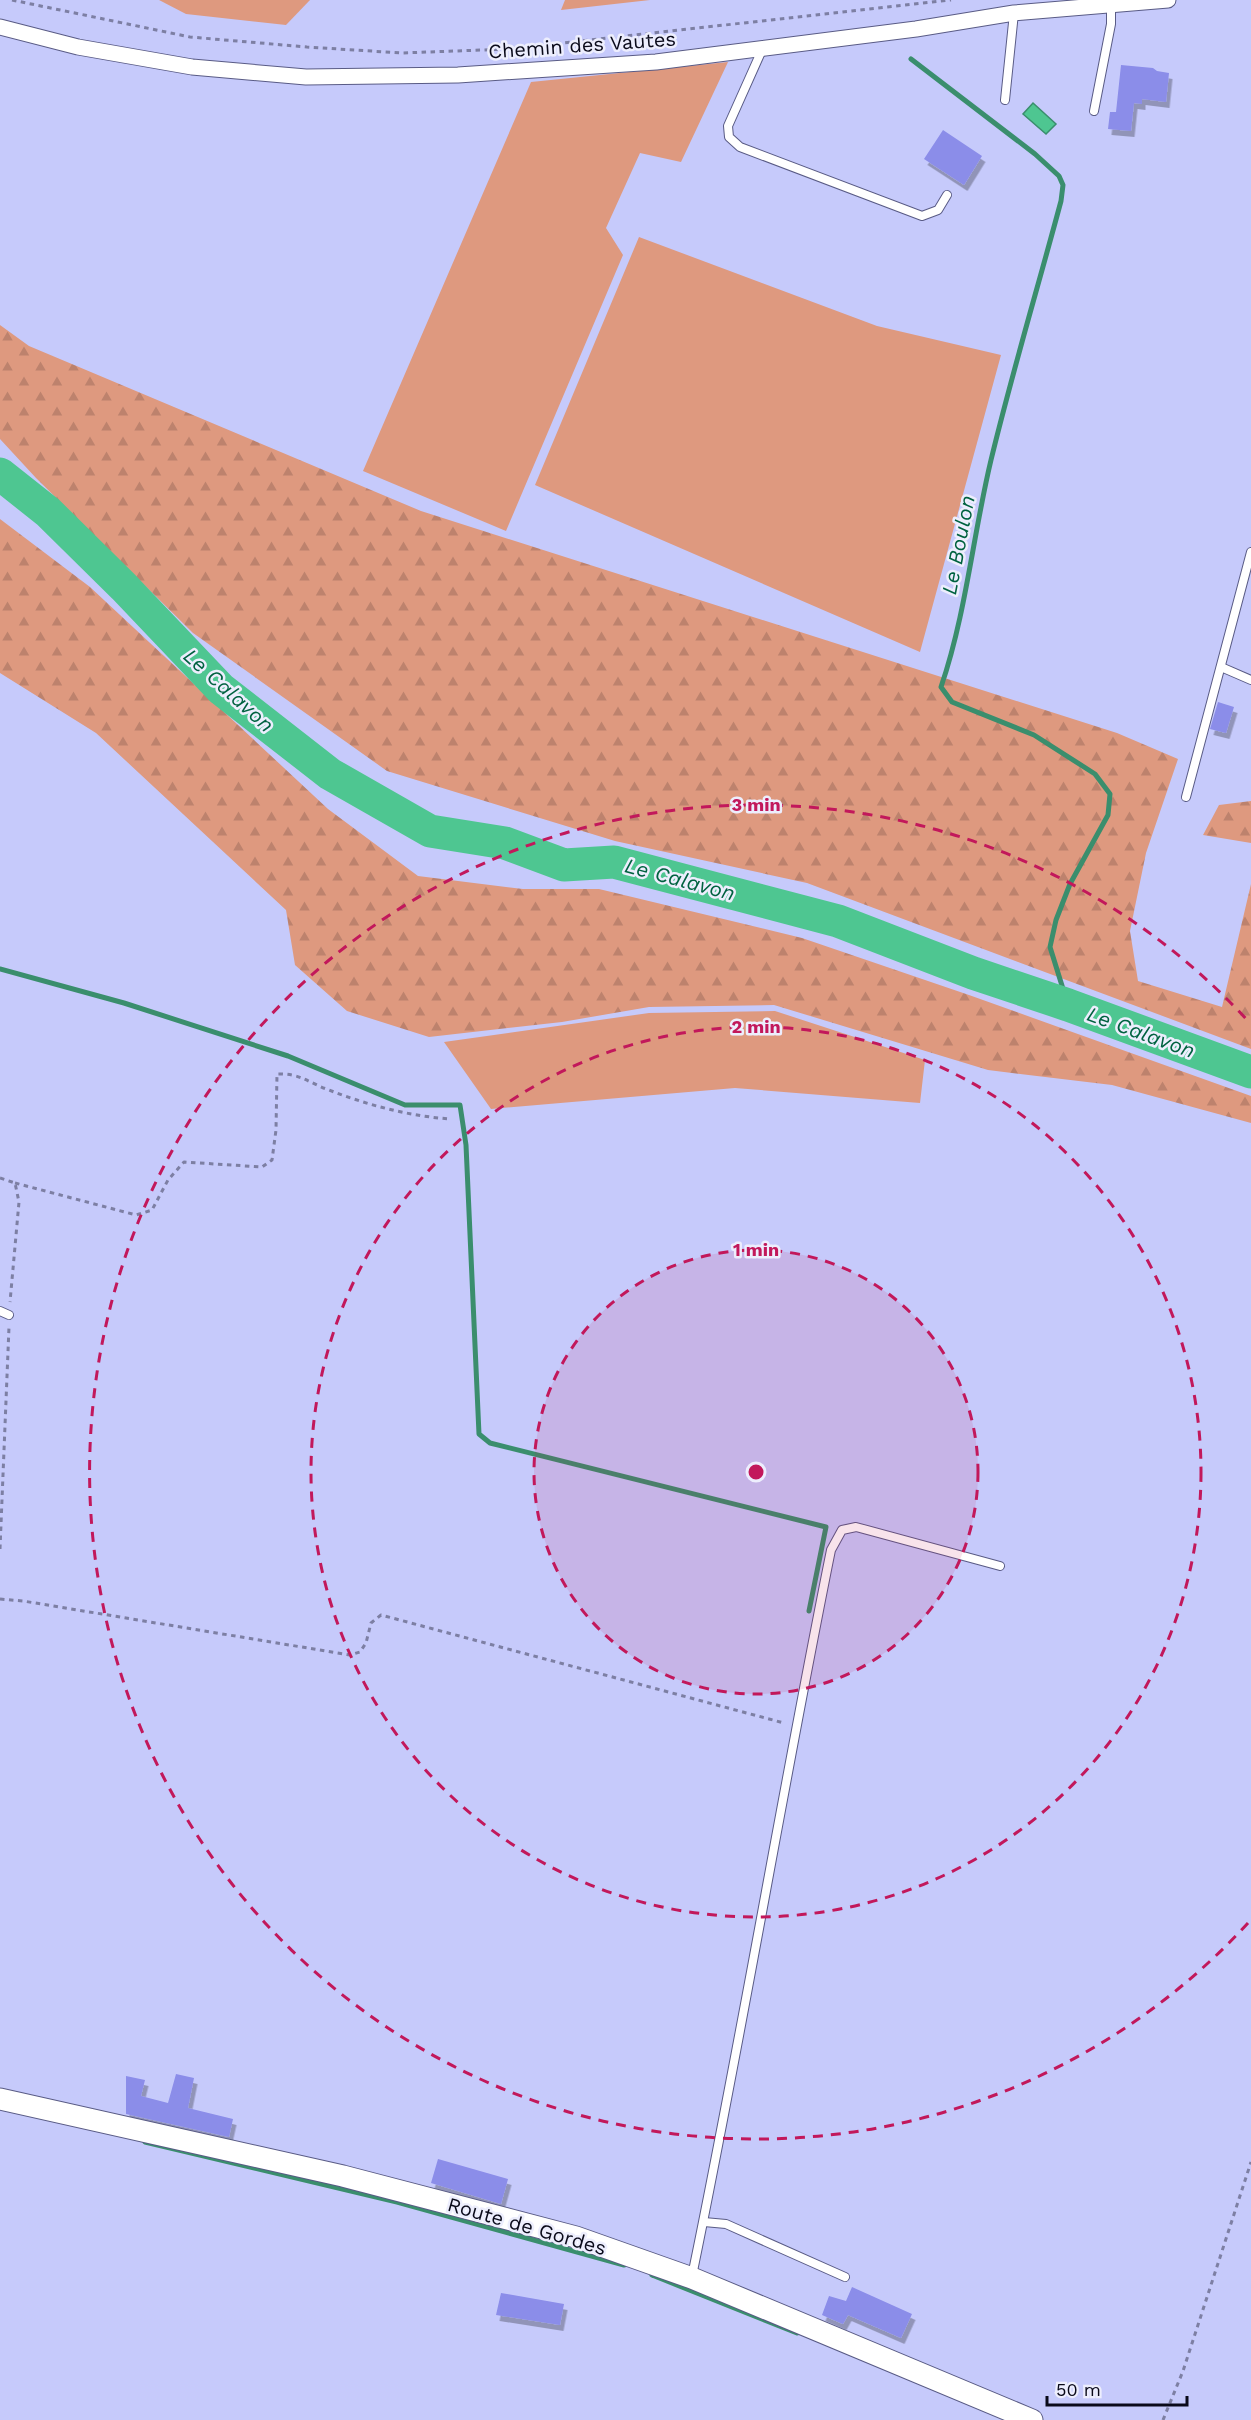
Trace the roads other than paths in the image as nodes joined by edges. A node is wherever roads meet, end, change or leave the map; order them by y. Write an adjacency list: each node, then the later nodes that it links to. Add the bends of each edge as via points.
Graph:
1 (1168, 0): 2 (street, Chemin des Vautes)
2 (1111, 6): 3 (street, Chemin des Vautes); 7 (lane)
3 (1014, 13): 5 (street, Chemin des Vautes); 6 (lane)
4 (0, 27): 5 (street, Chemin des Vautes, via 78,47 192,67 306,77 458,75 656,62)
5 (762, 50): 8 (lane, via 728,126 729,137 740,147 922,216 938,210)
6 (1005, 100)
7 (1094, 111)
8 (946, 195)
9 (1251, 552): 10 (lane)
10 (1221, 666): 11 (lane); 12 (lane)
11 (1251, 680)
12 (1186, 797)
13 (0, 1311): 14 (lane)
14 (9, 1315)
15 (1000, 1566): 17 (lane, via 856,1527 842,1530 831,1550)
16 (0, 2099): 19 (street, Route de Gordes, via 343,2175 576,2236)
17 (704, 2222): 18 (lane, via 726,2224); 19 (lane)
18 (845, 2277)
19 (692, 2278): 20 (street, Route de Gordes)
20 (1032, 2420)

